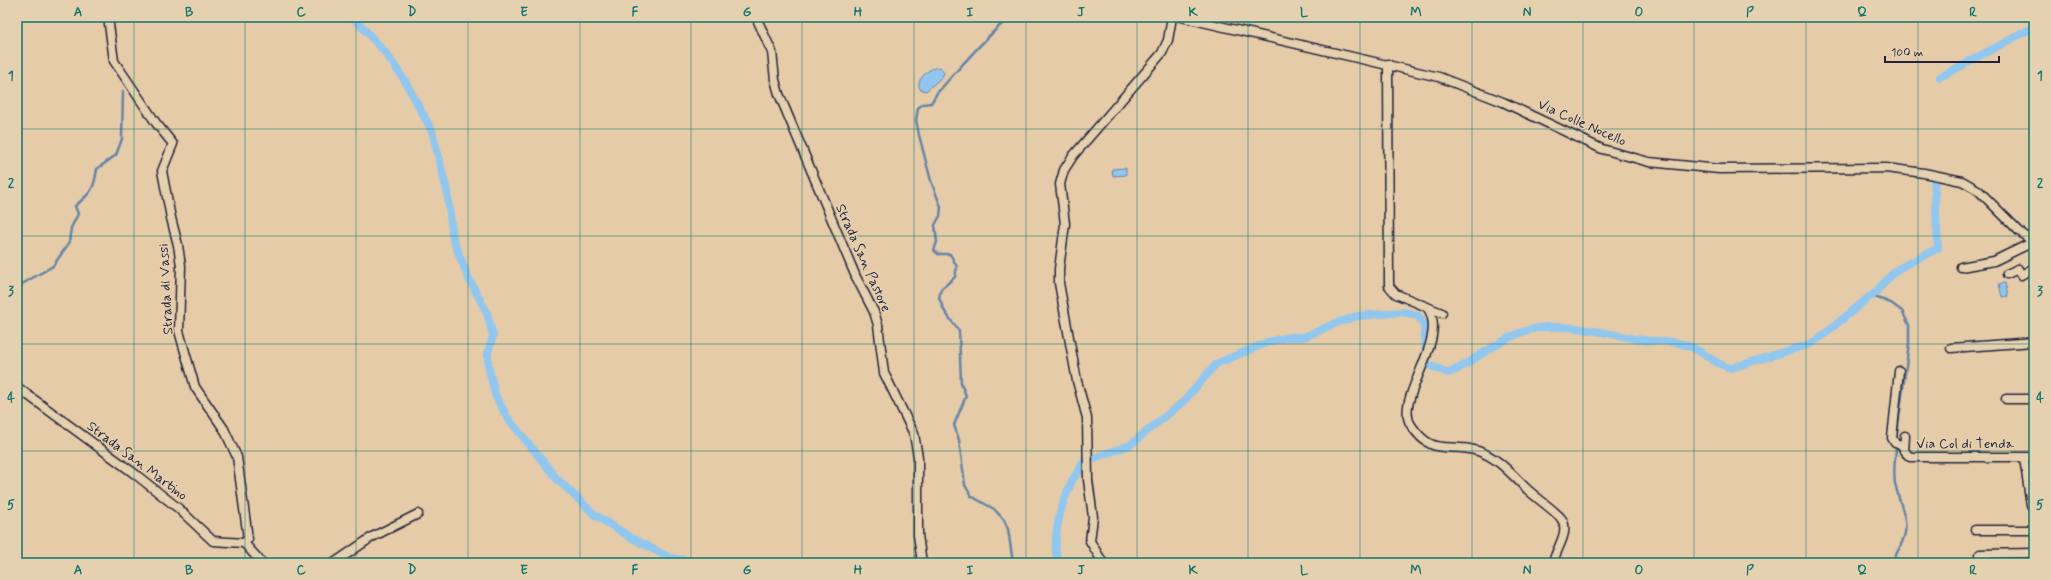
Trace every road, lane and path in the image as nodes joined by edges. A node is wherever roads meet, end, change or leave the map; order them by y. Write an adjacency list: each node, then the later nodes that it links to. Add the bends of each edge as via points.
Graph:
1 (108, 17): 26 (street, Strada di Vassi, via 114,61 173,144 162,171 180,259 179,331 195,387 224,429 238,458 248,539)
2 (756, 17): 31 (street, Strada San Pastore, via 772,52 779,94 856,277 876,318 881,363 888,383 914,434 918,457 918,535)
3 (1172, 17): 32 (street, via 1164,50 1073,156 1060,182 1065,228 1059,269 1060,290 1077,381 1087,418 1093,516 1090,539)
4 (1181, 17): 5 (street, Via Colle Nocello)
5 (1388, 64): 6 (street, Via Colle Nocello, via 1453,82 1503,102 1602,149 1649,162 1718,170 1886,168 1962,181 1978,190 2019,231); 10 (street, via 1389,286 1396,294)
6 (2034, 242): 7 (street, via 1994,261)
7 (1961, 267)
8 (2034, 268): 9 (street, via 2021,275 2018,269)
9 (2007, 274)
10 (1427, 307): 11 (street); 33 (street, via 1432,317 1430,341 1410,400 1407,414 1409,422 1434,446 1473,450 1492,457 1560,517 1565,524 1565,530)
11 (1442, 313)
12 (2034, 342): 13 (street)
13 (1951, 348)
14 (1899, 371): 19 (street, Via Col di Tenda, via 1892,438 1895,443)
15 (17, 387): 26 (street, Strada San Martino, via 135,474 178,508 213,541)
16 (2006, 399): 17 (street)
17 (2034, 399)
18 (1905, 436): 19 (street, Via Col di Tenda)
19 (1904, 446): 20 (street, Via Col di Tenda, via 1905,454 1914,457)
20 (2024, 458): 21 (street, Via Col di Tenda); 22 (street)
21 (2034, 458)
22 (2031, 505)
23 (418, 514): 30 (street, via 372,537)
24 (1975, 530): 25 (street)
25 (2034, 530)
26 (244, 543): 29 (street)
27 (2034, 553): 28 (street)
28 (1980, 554)
29 (262, 563)
30 (334, 563)
31 (922, 563)
32 (1103, 563)
33 (1553, 563)

